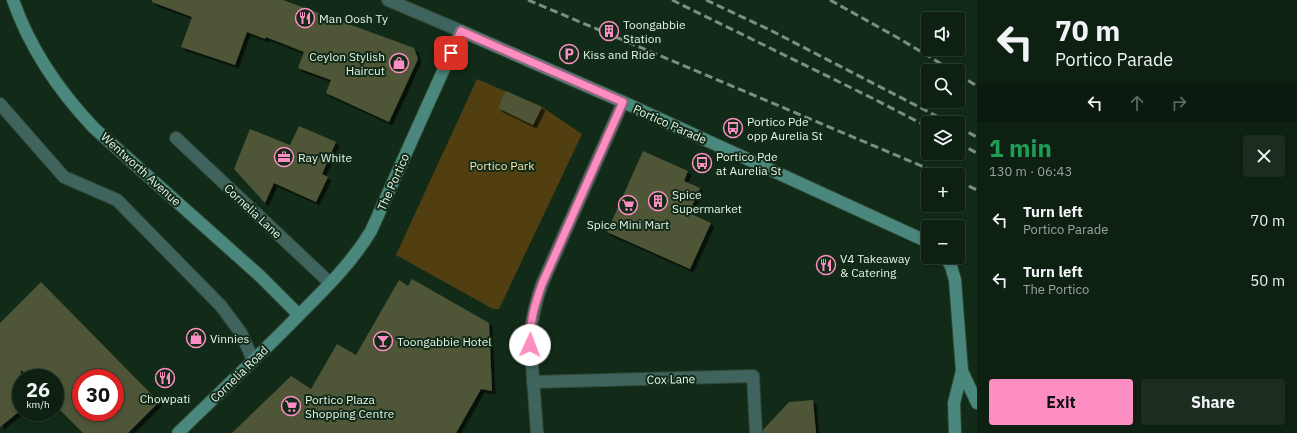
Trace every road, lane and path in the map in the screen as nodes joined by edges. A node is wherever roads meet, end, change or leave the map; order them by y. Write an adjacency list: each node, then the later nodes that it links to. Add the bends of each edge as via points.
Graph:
1 (13, 0): 10 (main road, Wentworth Avenue, via 42,62 75,108 94,128 260,276)
2 (388, 0): 3 (street, Portico Parade)
3 (461, 31): 4 (main road, Portico Parade); 9 (main road, The Portico, via 371,231)
4 (623, 102): 7 (main road, Portico Parade); 13 (street, via 535,304 530,336)
5 (0, 104): 11 (street, via 64,177 117,200 215,300 241,333)
6 (176, 138): 9 (street, Cornelia Lane)
7 (921, 239)
8 (949, 264): 12 (main road, via 955,280)
9 (330, 283): 10 (main road, The Portico)
10 (299, 315): 11 (main road, Cornelia Road)
11 (253, 360): 15 (main road, Cornelia Road)
12 (962, 371): 14 (main road); 18 (main road, via 954,403)
13 (533, 382): 16 (street); 17 (street, Cox Lane, via 754,376)
14 (977, 403)
15 (178, 433)
16 (537, 433)
17 (756, 433)
18 (955, 433)

